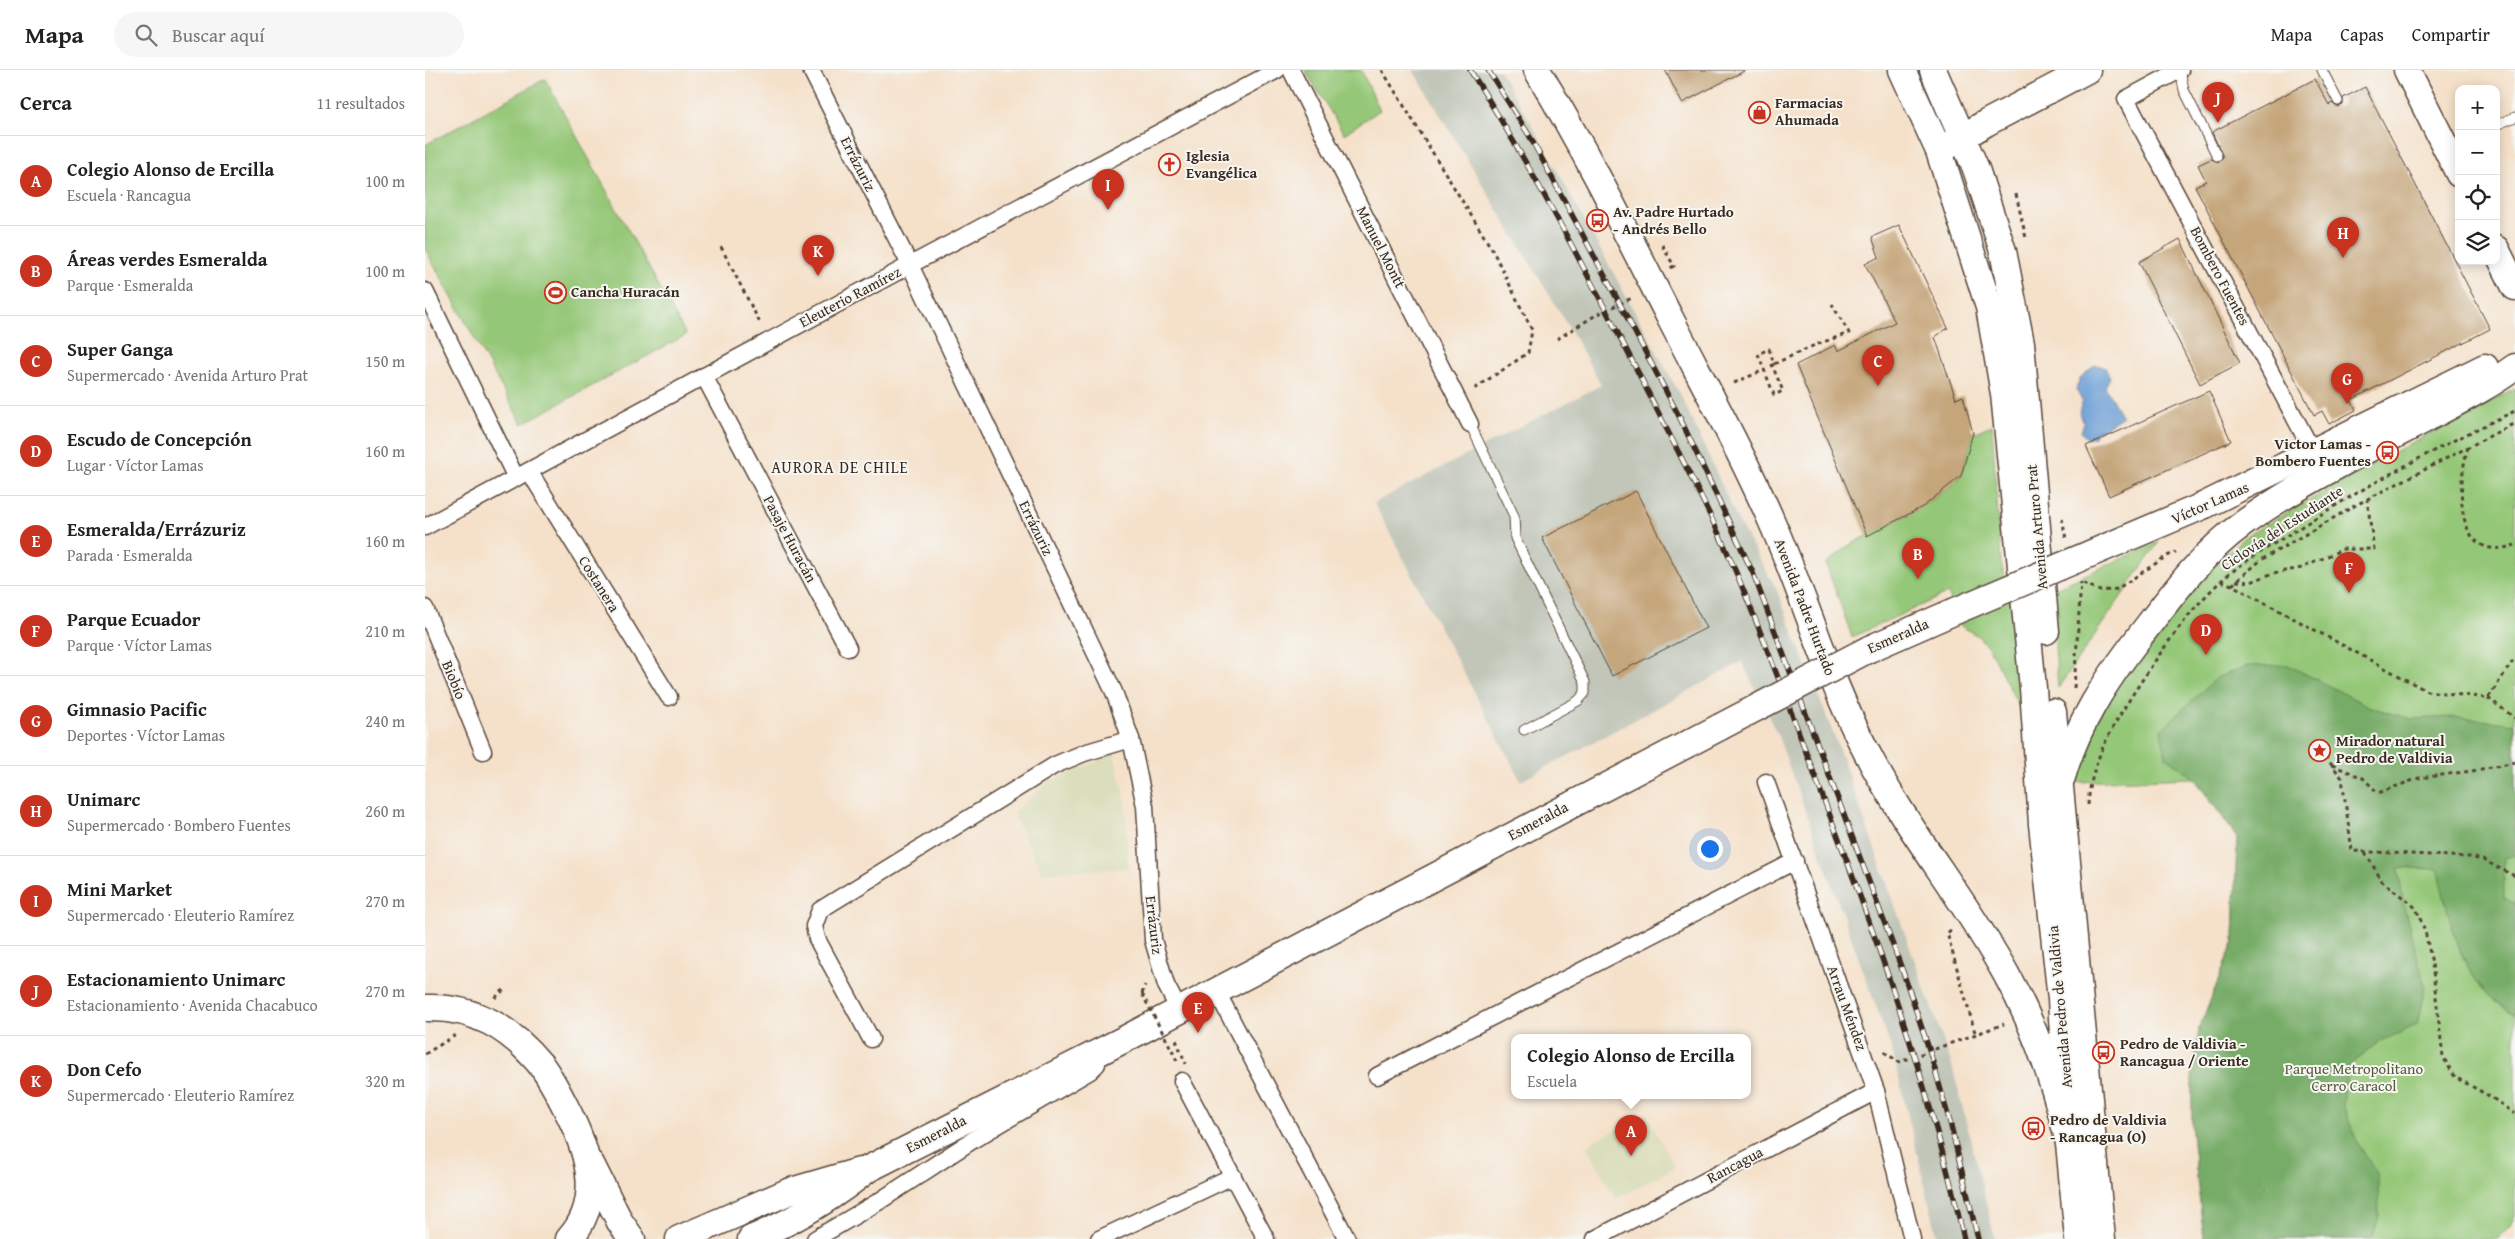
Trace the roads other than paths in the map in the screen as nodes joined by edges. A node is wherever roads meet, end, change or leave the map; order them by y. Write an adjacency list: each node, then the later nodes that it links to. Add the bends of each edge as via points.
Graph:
1 (811, 70): 19 (street, Errázuriz)
2 (1277, 70): 19 (street, Eleuterio Ramírez)
3 (1291, 70): 25 (street, Manuel Montt)
4 (1537, 70): 48 (main road, Avenida Padre Hurtado, via 1589,162 1728,428 1770,516 1837,690 1865,751 1993,951 2019,999 2057,1092)
5 (1902, 70): 15 (main road, Avenida Arturo Prat)
6 (1933, 70): 14 (main road, Avenida Arturo Prat)
7 (2087, 70): 14 (main road)
8 (2180, 70): 16 (lane, via 2184,90); 26 (street, Bombero Fuentes, via 2126,99)
9 (2322, 70): 11 (lane)
10 (2407, 70): 17 (main road)
11 (2338, 101)
12 (2515, 117): 13 (lane)
13 (2500, 123)
14 (1963, 137): 15 (main road); 37 (main road, Avenida Arturo Prat, via 2003,251 2021,343)
15 (1939, 151): 37 (main road, Avenida Arturo Prat, via 1989,307 1999,362)
16 (2217, 156)
17 (2455, 163)
18 (2500, 257): 20 (main road)
19 (910, 265): 24 (street, Eleuterio Ramírez); 34 (street, Errázuriz, via 1082,623 1114,692)
20 (2515, 286)
21 (425, 292): 27 (street, Costanera)
22 (2515, 355): 26 (main road, Víctor Lamas)
23 (2515, 367): 37 (main road, via 2483,388 2295,490 2243,524 2212,550 2158,613 2097,696)
24 (705, 376): 27 (street, Eleuterio Ramírez); 31 (street, Pasaje Huracán)
25 (1470, 424): 33 (lane, via 1514,516 1515,538 1585,682 1585,693 1579,701)
26 (2314, 454): 30 (main road, Víctor Lamas, bridge, via 2205,505)
27 (523, 475): 28 (street, Eleuterio Ramírez); 32 (street, Costanera)
28 (425, 527)
29 (425, 608): 35 (street, Biobío)
30 (1953, 612): 39 (main road, Esmeralda, bridge, via 1869,649)
31 (848, 648)
32 (669, 697)
33 (1524, 730)
34 (1131, 739): 42 (street, Errázuriz, via 1145,806 1153,940 1166,985); 44 (street, via 1055,765 820,910 814,926 817,939)
35 (483, 751)
36 (1766, 782): 38 (street, Arrau Méndez)
37 (2050, 796): 40 (main road, Avenida Arturo Prat); 48 (main road, Avenida Pedro de Valdivia)
38 (1795, 862): 45 (street); 47 (street, Arrau Méndez)
39 (1217, 990): 42 (main road, Esmeralda); 59 (street)
40 (2079, 998): 63 (main road, Avenida Pedro de Valdivia)
41 (425, 1008): 49 (main road, bridge, via 453,1009 486,1018 515,1038 541,1065 561,1096)
42 (1179, 1010): 43 (main road, Esmeralda)
43 (1127, 1038): 50 (main road, Esmeralda); 56 (street, Esmeralda, via 1090,1070)
44 (871, 1039)
45 (1377, 1076)
46 (1182, 1081): 51 (street)
47 (1876, 1091): 60 (street, Rancagua); 61 (street, Arrau Méndez)
48 (2069, 1143): 62 (main road, Avenida Pedro de Valdivia)
49 (587, 1154): 52 (main road, via 590,1181 587,1204); 53 (main road, via 620,1222)
50 (868, 1169): 54 (main road, via 788,1192); 55 (main road, Esmeralda, via 809,1212)
51 (1233, 1176): 57 (street); 58 (street)
52 (569, 1239)
53 (632, 1239)
54 (679, 1239)
55 (751, 1239)
56 (815, 1239)
57 (1099, 1239)
58 (1266, 1239)
59 (1347, 1239)
60 (1595, 1239)
61 (1912, 1239)
62 (2078, 1239)
63 (2102, 1239)

